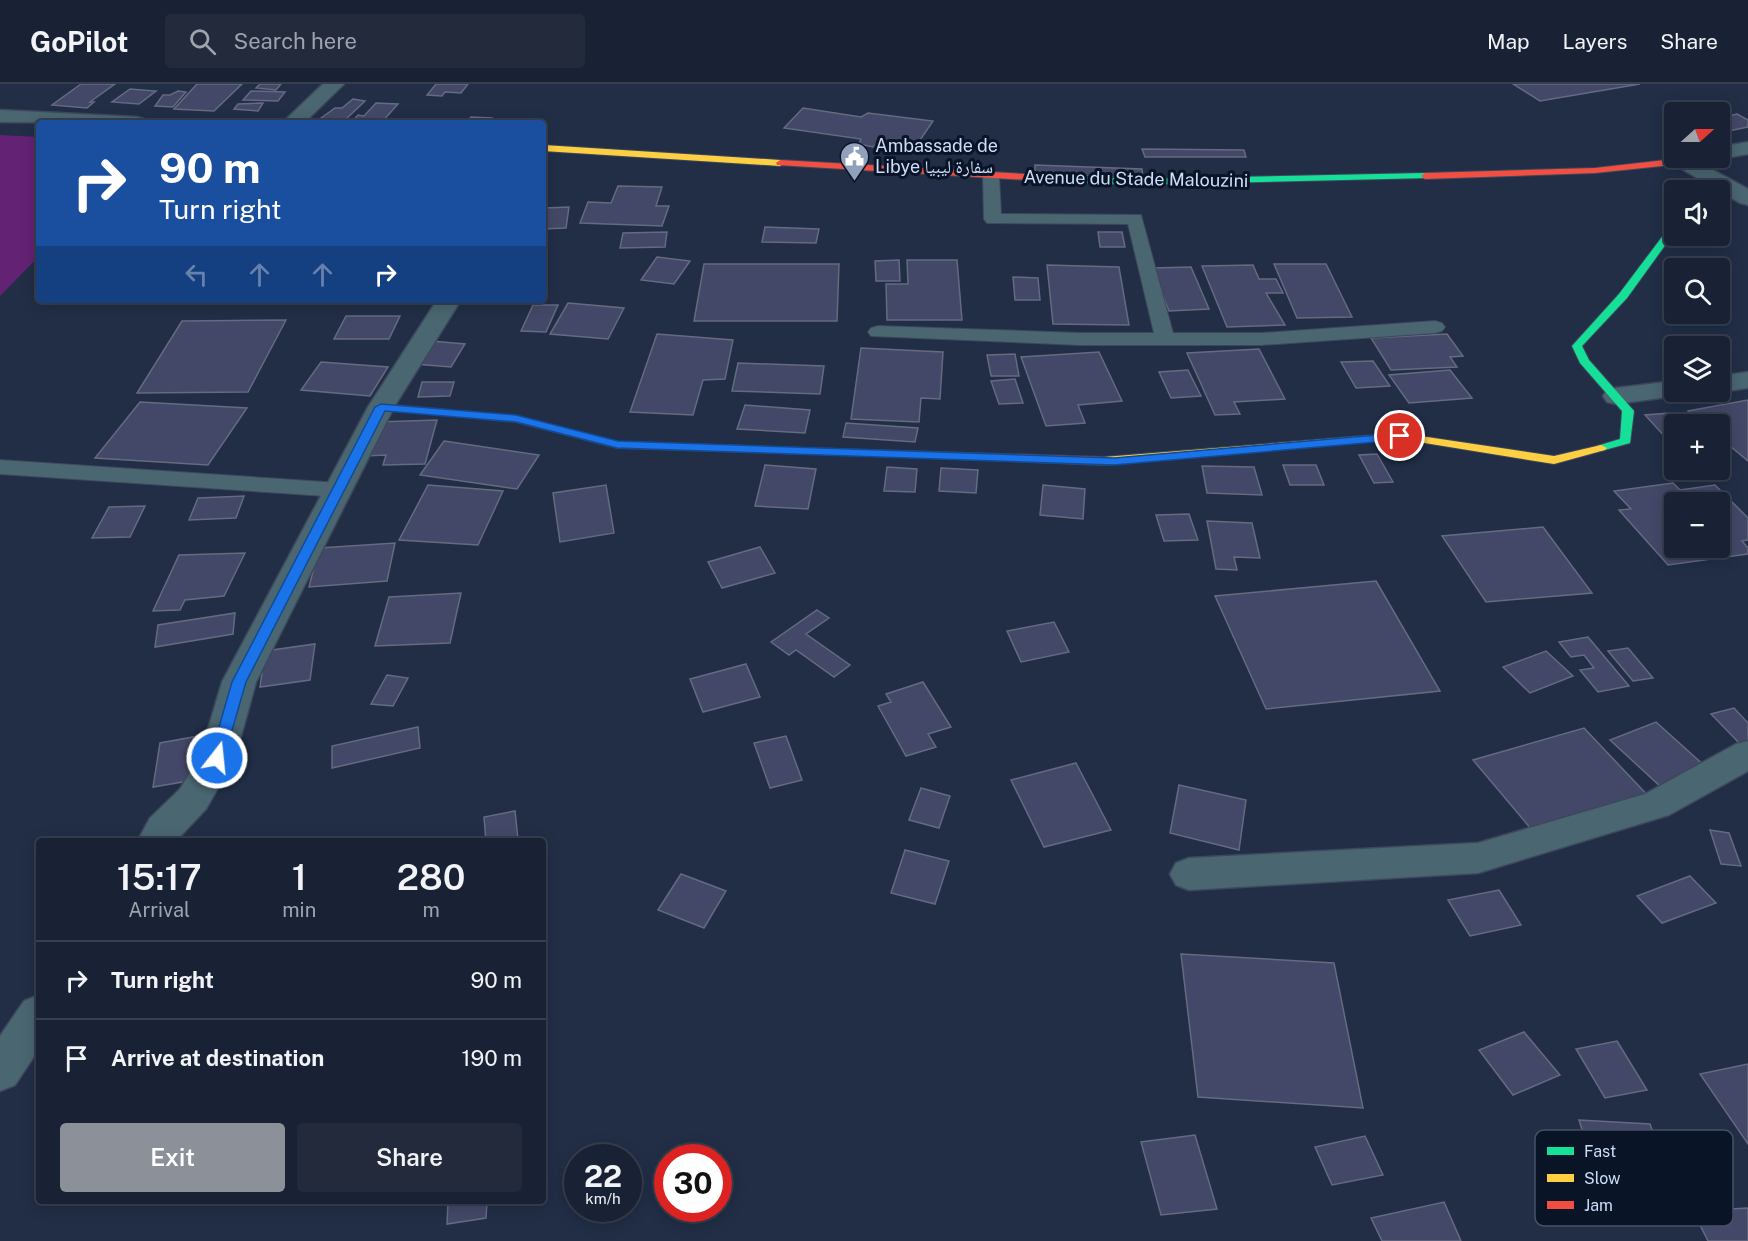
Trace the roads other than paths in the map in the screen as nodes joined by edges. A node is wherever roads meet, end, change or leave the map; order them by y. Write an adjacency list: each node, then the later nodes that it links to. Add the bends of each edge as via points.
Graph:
1 (334, 84): 4 (street)
2 (0, 116): 3 (street)
3 (78, 120)
4 (295, 120)
5 (546, 148): 12 (street, Avenue du Stade Malouzini)
6 (1748, 148): 7 (street)
7 (1730, 152)
8 (1730, 160): 11 (street)
9 (1664, 164): 12 (street, Avenue du Stade Malouzini, via 1613,170 1400,178 1133,182)
10 (1703, 168): 13 (street)
11 (1748, 171)
12 (991, 176): 18 (lane, via 993,219 1135,219)
13 (1748, 198)
14 (1664, 241): 22 (street, via 1623,296 1578,346 1584,361)
15 (447, 303): 23 (street)
16 (1435, 327): 18 (lane, via 1261,339)
17 (878, 332): 18 (lane)
18 (1165, 339)
19 (1748, 380): 20 (street)
20 (1730, 382)
21 (1664, 390): 22 (street)
22 (1616, 396): 23 (street, via 1628,411 1626,441 1554,460 1400,436 1114,461 617,445 516,419)
23 (381, 407): 25 (street)
24 (0, 467): 25 (lane)
25 (340, 490): 27 (street, via 239,682 217,758 193,799)
26 (1748, 754): 28 (street, via 1656,805 1478,858)
27 (157, 838)
28 (1189, 874)
29 (36, 1018): 30 (street)
30 (0, 1071)

